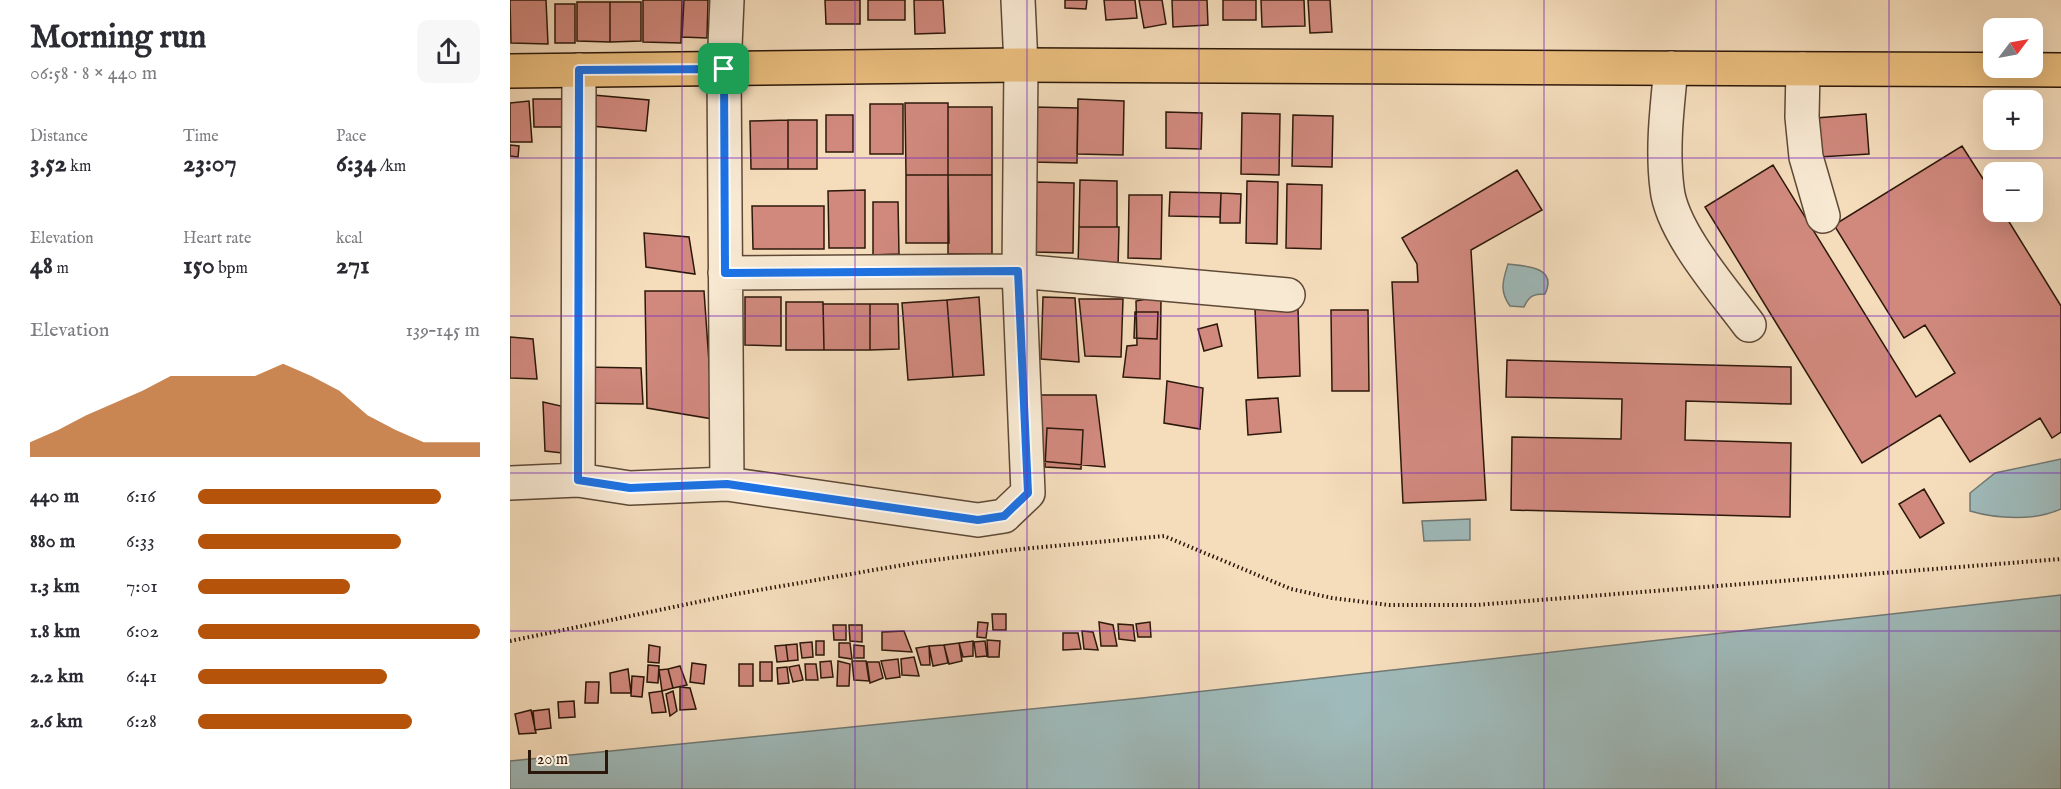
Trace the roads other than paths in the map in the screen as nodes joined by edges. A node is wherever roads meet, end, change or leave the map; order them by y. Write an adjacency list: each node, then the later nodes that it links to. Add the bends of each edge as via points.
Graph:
1 (727, 0): 5 (street)
2 (1018, 0): 3 (street)
3 (1021, 65): 4 (main road); 5 (main road); 11 (street)
4 (1671, 68): 6 (main road); 14 (street, via 1666,126 1667,190 1685,238)
5 (724, 69): 7 (main road); 12 (street)
6 (1803, 69): 8 (main road); 10 (street, via 1806,157)
7 (579, 70): 9 (main road); 15 (street)
8 (2061, 70)
9 (510, 71)
10 (1823, 216)
11 (1018, 271): 12 (street); 13 (street); 17 (street, via 1028,493 1004,516 978,520)
12 (725, 273): 17 (street)
13 (1288, 295)
14 (1749, 325)
15 (578, 480): 16 (street); 17 (street, via 630,488)
16 (510, 483)
17 (727, 484)

